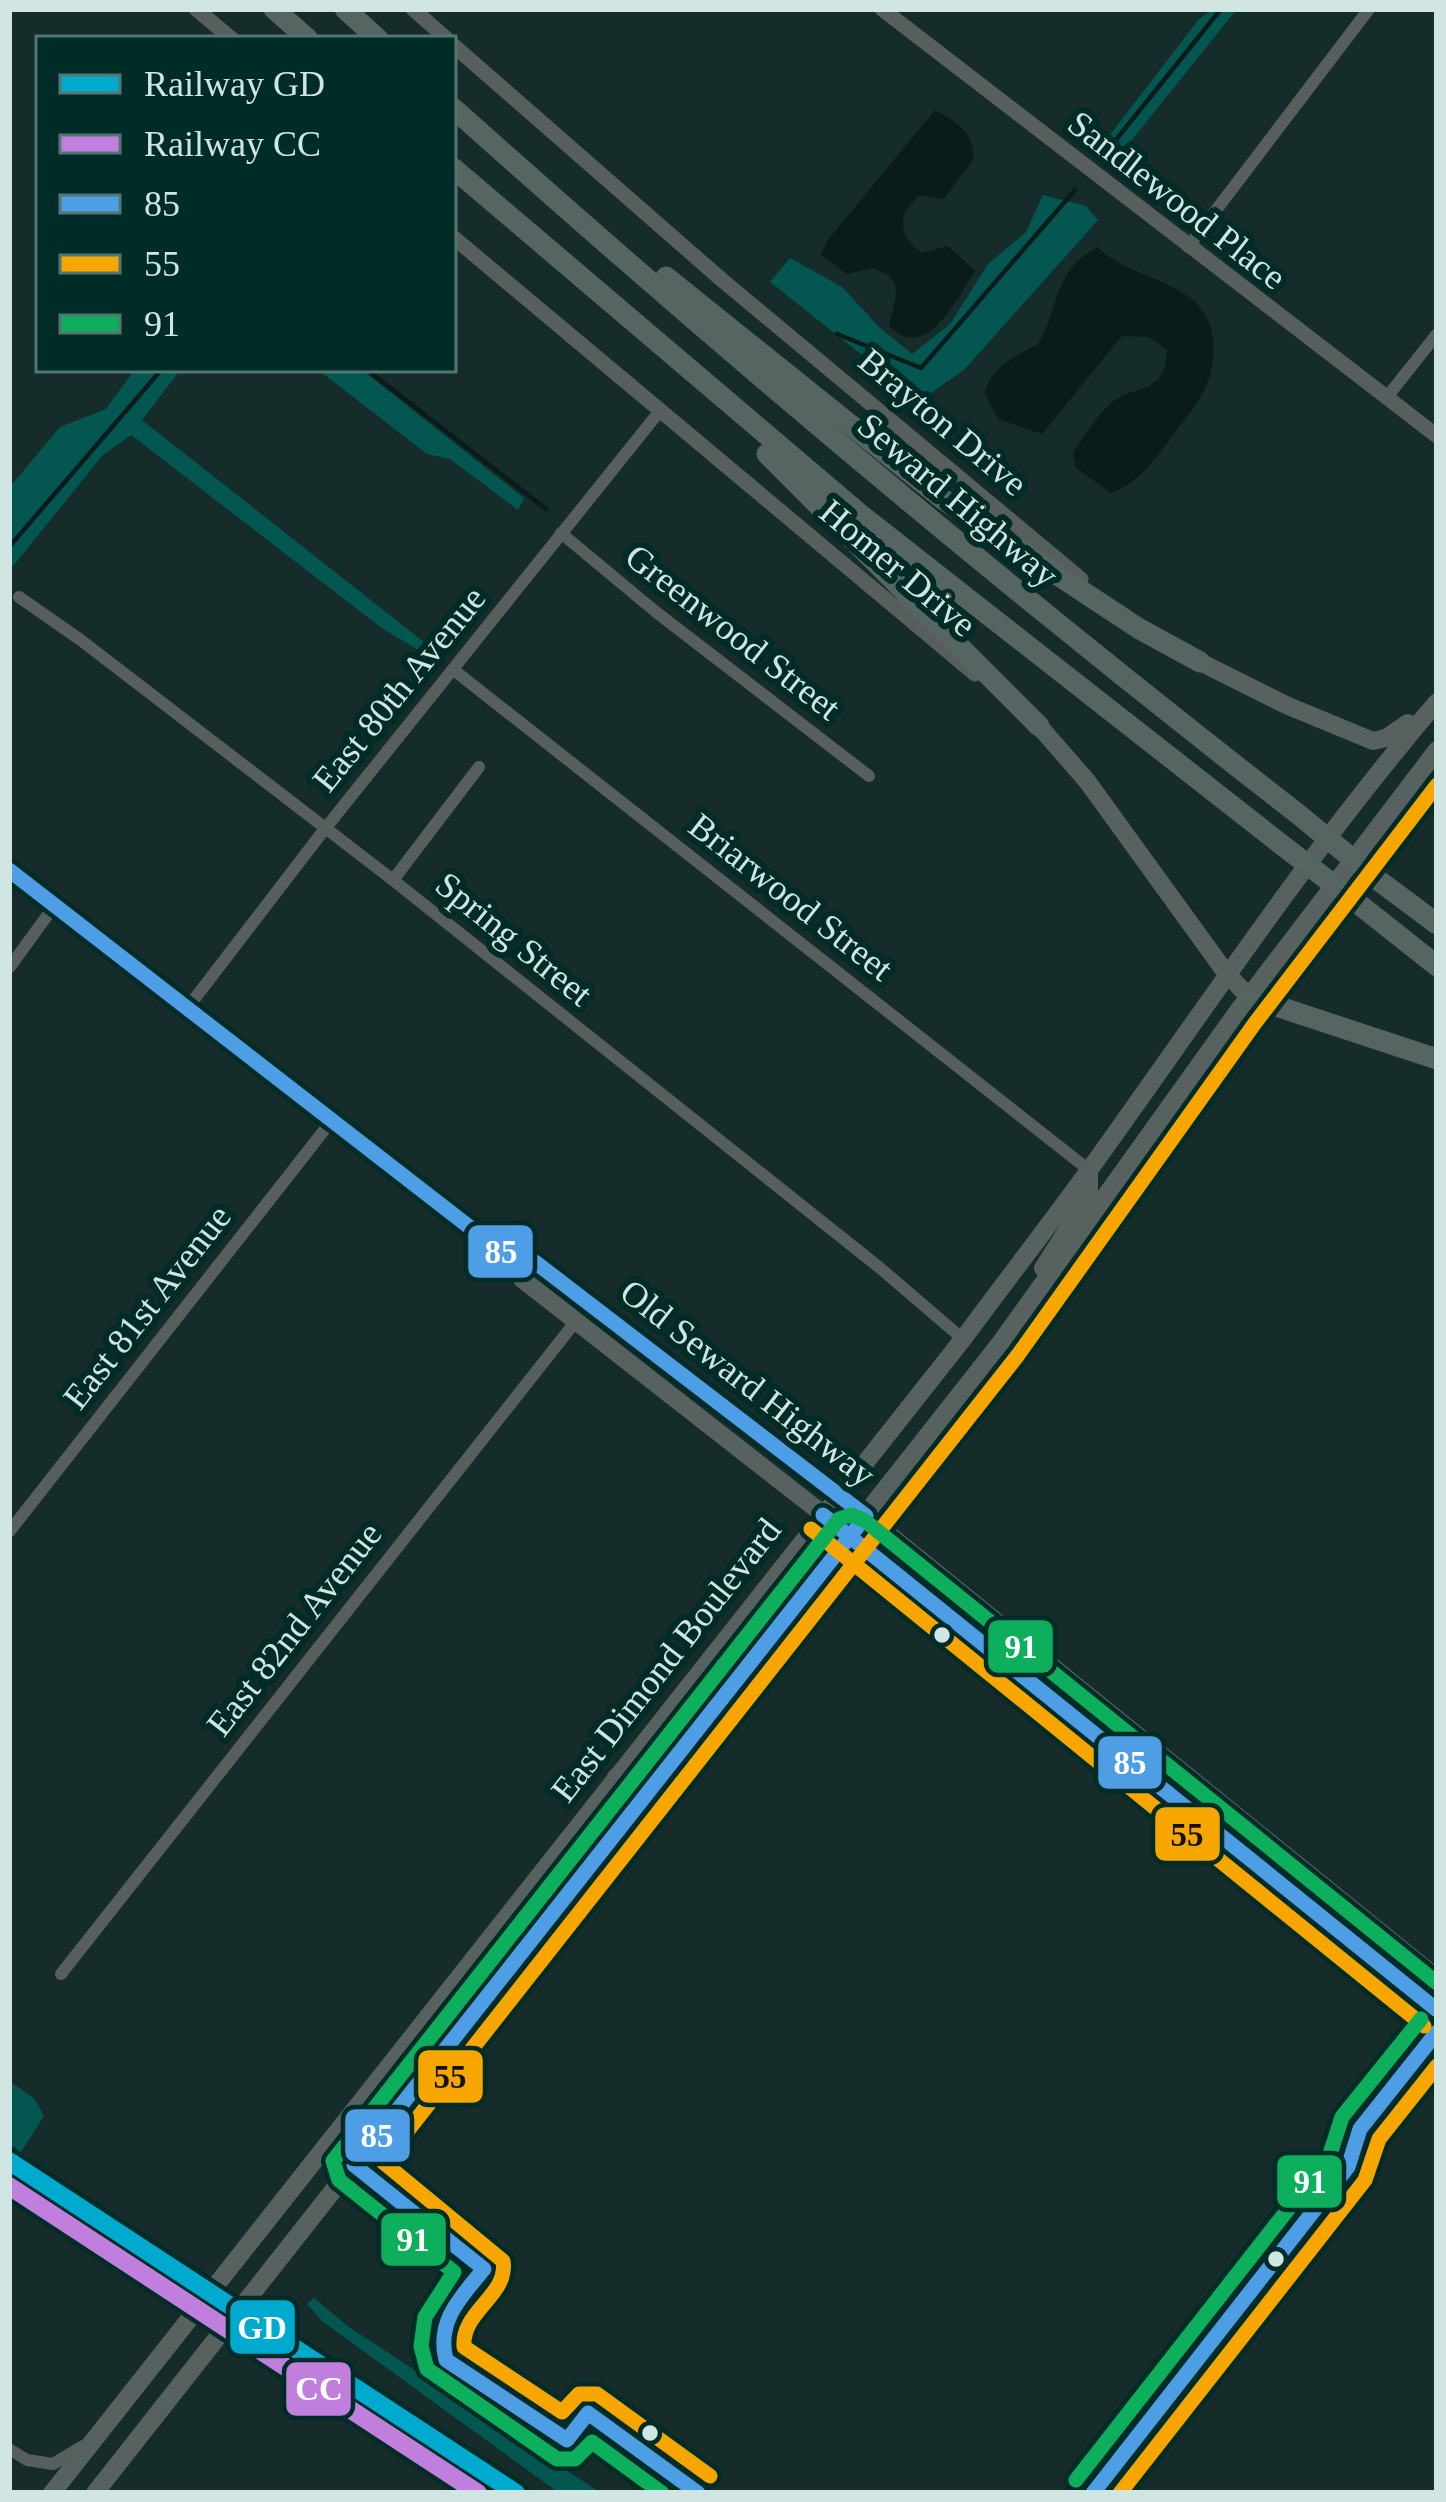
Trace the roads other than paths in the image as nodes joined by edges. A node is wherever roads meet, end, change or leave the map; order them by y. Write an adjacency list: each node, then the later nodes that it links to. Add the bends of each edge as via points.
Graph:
1 (196, 9): 7 (street)
2 (274, 9): 8 (highway)
3 (345, 9): 9 (highway)
4 (413, 9): 10 (street, Brayton Drive)
5 (882, 9): 16 (street, Sandlewood Place)
6 (1369, 9): 16 (street)
7 (228, 36)
8 (305, 36)
9 (375, 36)
10 (443, 36)
11 (456, 47): 24 (street, Brayton Drive, via 1035,542)
12 (456, 110): 24 (highway, via 929,488)
13 (456, 111): 33 (highway, Seward Highway, bridge, via 1026,601)
14 (456, 171): 18 (highway, Seward Highway)
15 (456, 240): 20 (street, Homer Drive)
16 (1188, 247): 19 (street, Sandlewood Place)
17 (1437, 334): 19 (street)
18 (651, 340): 27 (highway); 38 (highway, Seward Highway, bridge)
19 (1387, 397): 21 (street, Sandlewood Place)
20 (659, 412): 22 (street, East 80th Avenue); 27 (street, Homer Drive)
21 (1437, 436)
22 (561, 533): 25 (street, East 80th Avenue); 30 (street, Greenwood Street)
23 (19, 597): 31 (street, Spring Street)
24 (1200, 662): 26 (main road, Brayton Drive, via 1373,741)
25 (455, 671): 31 (street, East 80th Avenue); 45 (street, Briarwood Street)
26 (1437, 702): 40 (main road, East Dimond Boulevard)
27 (1039, 726): 40 (main road, Homer Drive)
28 (1437, 750): 41 (main road, East Dimond Boulevard)
29 (479, 767): 34 (street)
30 (869, 776)
31 (324, 830): 34 (street, Spring Street); 42 (street, East 80th Avenue)
32 (9, 870): 35 (main road, Old Seward Highway)
33 (1381, 876): 36 (highway); 37 (highway, Seward Highway)
34 (393, 880): 49 (street, Spring Street)
35 (56, 905): 39 (street); 42 (main road, Old Seward Highway)
36 (1437, 912)
37 (1437, 925)
38 (1437, 966)
39 (9, 968)
40 (1226, 973): 41 (main road, Homer Drive); 45 (main road, East Dimond Boulevard)
41 (1250, 997): 43 (highway); 48 (main road, East Dimond Boulevard)
42 (189, 1006): 44 (main road, Old Seward Highway)
43 (1437, 1059)
44 (333, 1119): 46 (main road, Old Seward Highway); 54 (street, East 81st Avenue)
45 (1089, 1170): 48 (main road, via 1089,1196); 49 (main road, East Dimond Boulevard)
46 (517, 1264): 47 (main road, Old Seward Highway, via 522,1279); 50 (main road, Old Seward Highway, via 535,1262)
47 (576, 1322): 50 (main road, via 598,1325); 52 (main road, Old Seward Highway); 62 (street, East 82nd Avenue)
48 (1013, 1325): 53 (main road, East Dimond Boulevard)
49 (963, 1339): 51 (main road, East Dimond Boulevard)
50 (711, 1396): 51 (main road, Old Seward Highway)
51 (839, 1495): 52 (main road, East Dimond Boulevard); 53 (main road, Old Seward Highway)
52 (823, 1515): 55 (main road, Old Seward Highway); 56 (main road, East Dimond Boulevard)
53 (866, 1516): 55 (main road, East Dimond Boulevard); 60 (main road, Old Seward Highway)
54 (9, 1532)
55 (850, 1536): 58 (main road, Old Seward Highway); 59 (main road, East Dimond Boulevard)
56 (726, 1638): 57 (main road, East Dimond Boulevard); 59 (main road, via 651,1759)
57 (616, 1777): 61 (main road, via 616,1805 549,1891); 65 (main road, East Dimond Boulevard)
58 (1154, 1782): 60 (main road, via 1170,1780); 64 (main road, Old Seward Highway)
59 (631, 1814): 61 (main road, East Dimond Boulevard)
60 (1271, 1844): 63 (main road, Old Seward Highway)
61 (512, 1965): 66 (main road, East Dimond Boulevard)
62 (61, 1975)
63 (1437, 1978)
64 (1437, 2011)
65 (327, 2144): 66 (main road); 67 (main road, East Dimond Boulevard)
66 (354, 2165): 70 (main road, East Dimond Boulevard)
67 (97, 2437): 68 (street, via 53,2464); 69 (main road, East Dimond Boulevard)
68 (9, 2449)
69 (52, 2493)
70 (95, 2493)

